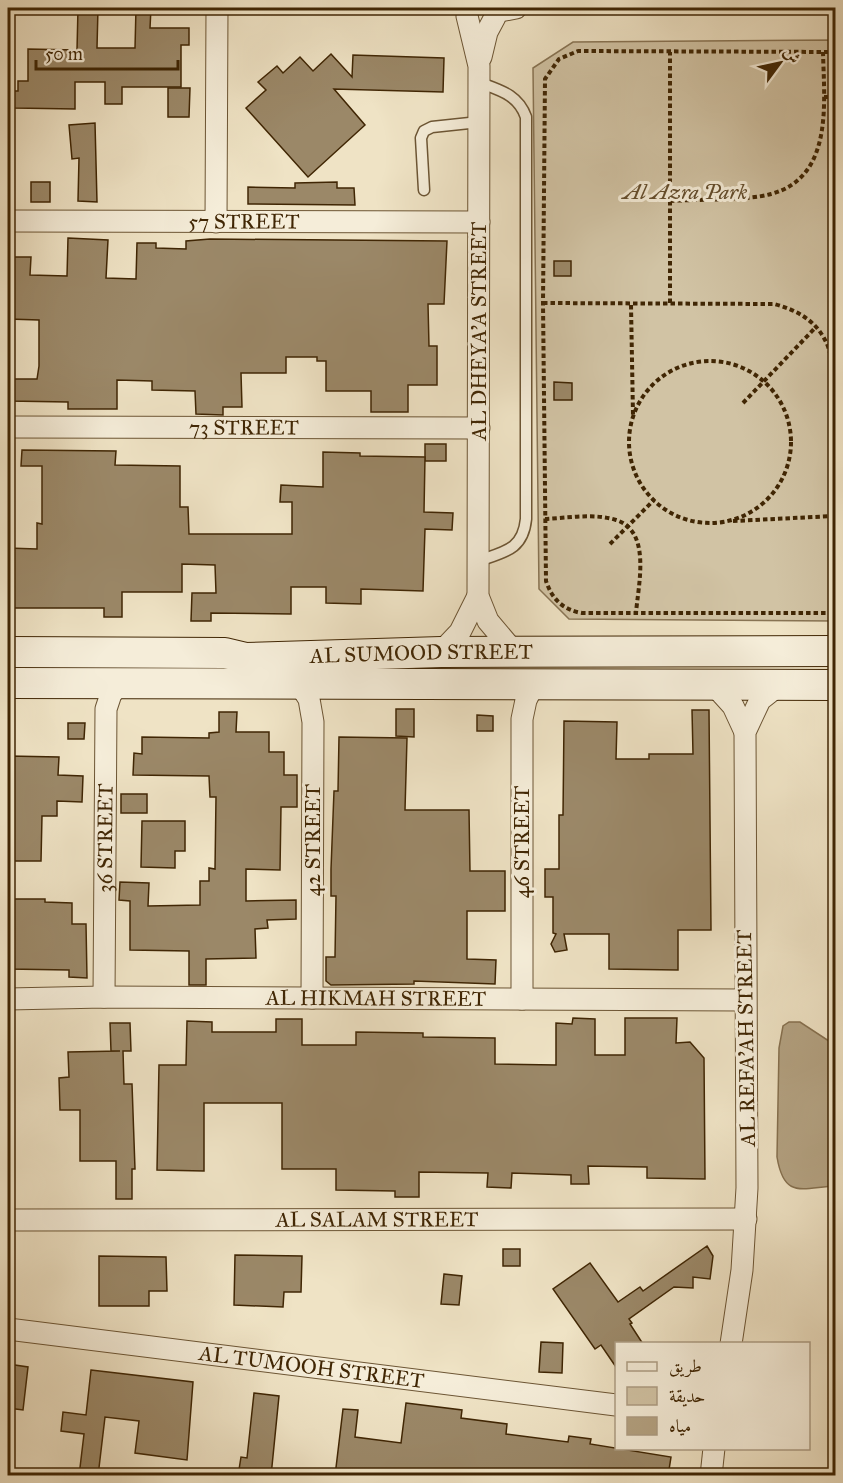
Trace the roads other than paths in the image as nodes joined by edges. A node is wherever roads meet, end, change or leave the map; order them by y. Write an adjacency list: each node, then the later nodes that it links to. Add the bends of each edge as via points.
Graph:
1 (217, 8): 8 (street)
2 (460, 10): 3 (street, via 481,22); 4 (street, AL DHEYA'A STREET)
3 (503, 11): 4 (street, AL DHEYA'A STREET, via 487,32)
4 (479, 74): 5 (street, AL DHEYA'A STREET); 12 (lane, via 517,100 526,126 525,533 517,544)
5 (478, 122): 6 (lane, via 424,131); 9 (street, AL DHEYA'A STREET)
6 (424, 190)
7 (8, 221): 8 (street, 57 STREET)
8 (216, 222): 9 (street, 57 STREET)
9 (479, 222): 11 (street, AL DHEYA'A STREET)
10 (8, 428): 11 (street, 73 STREET)
11 (478, 428): 12 (street, AL DHEYA'A STREET)
12 (478, 561): 13 (street, AL DHEYA'A STREET)
13 (478, 596): 16 (street, AL DHEYA'A STREET, via 460,632); 17 (street, AL DHEYA'A STREET, via 488,621)
14 (836, 651): 17 (street, AL SUMOOD STREET)
15 (8, 652): 18 (street, AL SUMOOD STREET, via 225,653)
16 (441, 652): 17 (street, AL SUMOOD STREET); 18 (street, AL SUMOOD STREET)
17 (515, 653)
18 (246, 658): 20 (street, via 152,658)
19 (8, 683): 20 (street, AL SUMOOD STREET)
20 (132, 684): 21 (street, AL SUMOOD STREET); 27 (street, 36 STREET, via 111,694 106,709)
21 (300, 685): 25 (street, AL SUMOOD STREET); 28 (street, 42 STREET, via 309,699 314,722)
22 (714, 685): 23 (street, AL SUMOOD STREET); 25 (street, AL SUMOOD STREET); 26 (street, AL REFA'AH STREET, via 733,706)
23 (779, 685): 24 (street, AL SUMOOD STREET); 26 (street, AL REFA'AH STREET, via 760,700)
24 (836, 685)
25 (533, 686): 30 (street, 46 STREET, via 522,718)
26 (745, 732): 31 (street, AL REFA'AH STREET)
27 (104, 997): 28 (street, AL HIKMAH STREET); 29 (street, AL HIKMAH STREET)
28 (312, 998): 30 (street, AL HIKMAH STREET)
29 (8, 999)
30 (522, 999): 31 (street, AL HIKMAH STREET)
31 (744, 1000): 32 (street, AL REFA'AH STREET)
32 (746, 1219): 33 (street, AL SALAM STREET); 35 (street, AL REFA'AH STREET)
33 (8, 1220)
34 (8, 1329): 36 (street, AL TUMOOH STREET)
35 (731, 1342)
36 (615, 1405)
37 (714, 1450): 38 (street)
38 (711, 1476)

